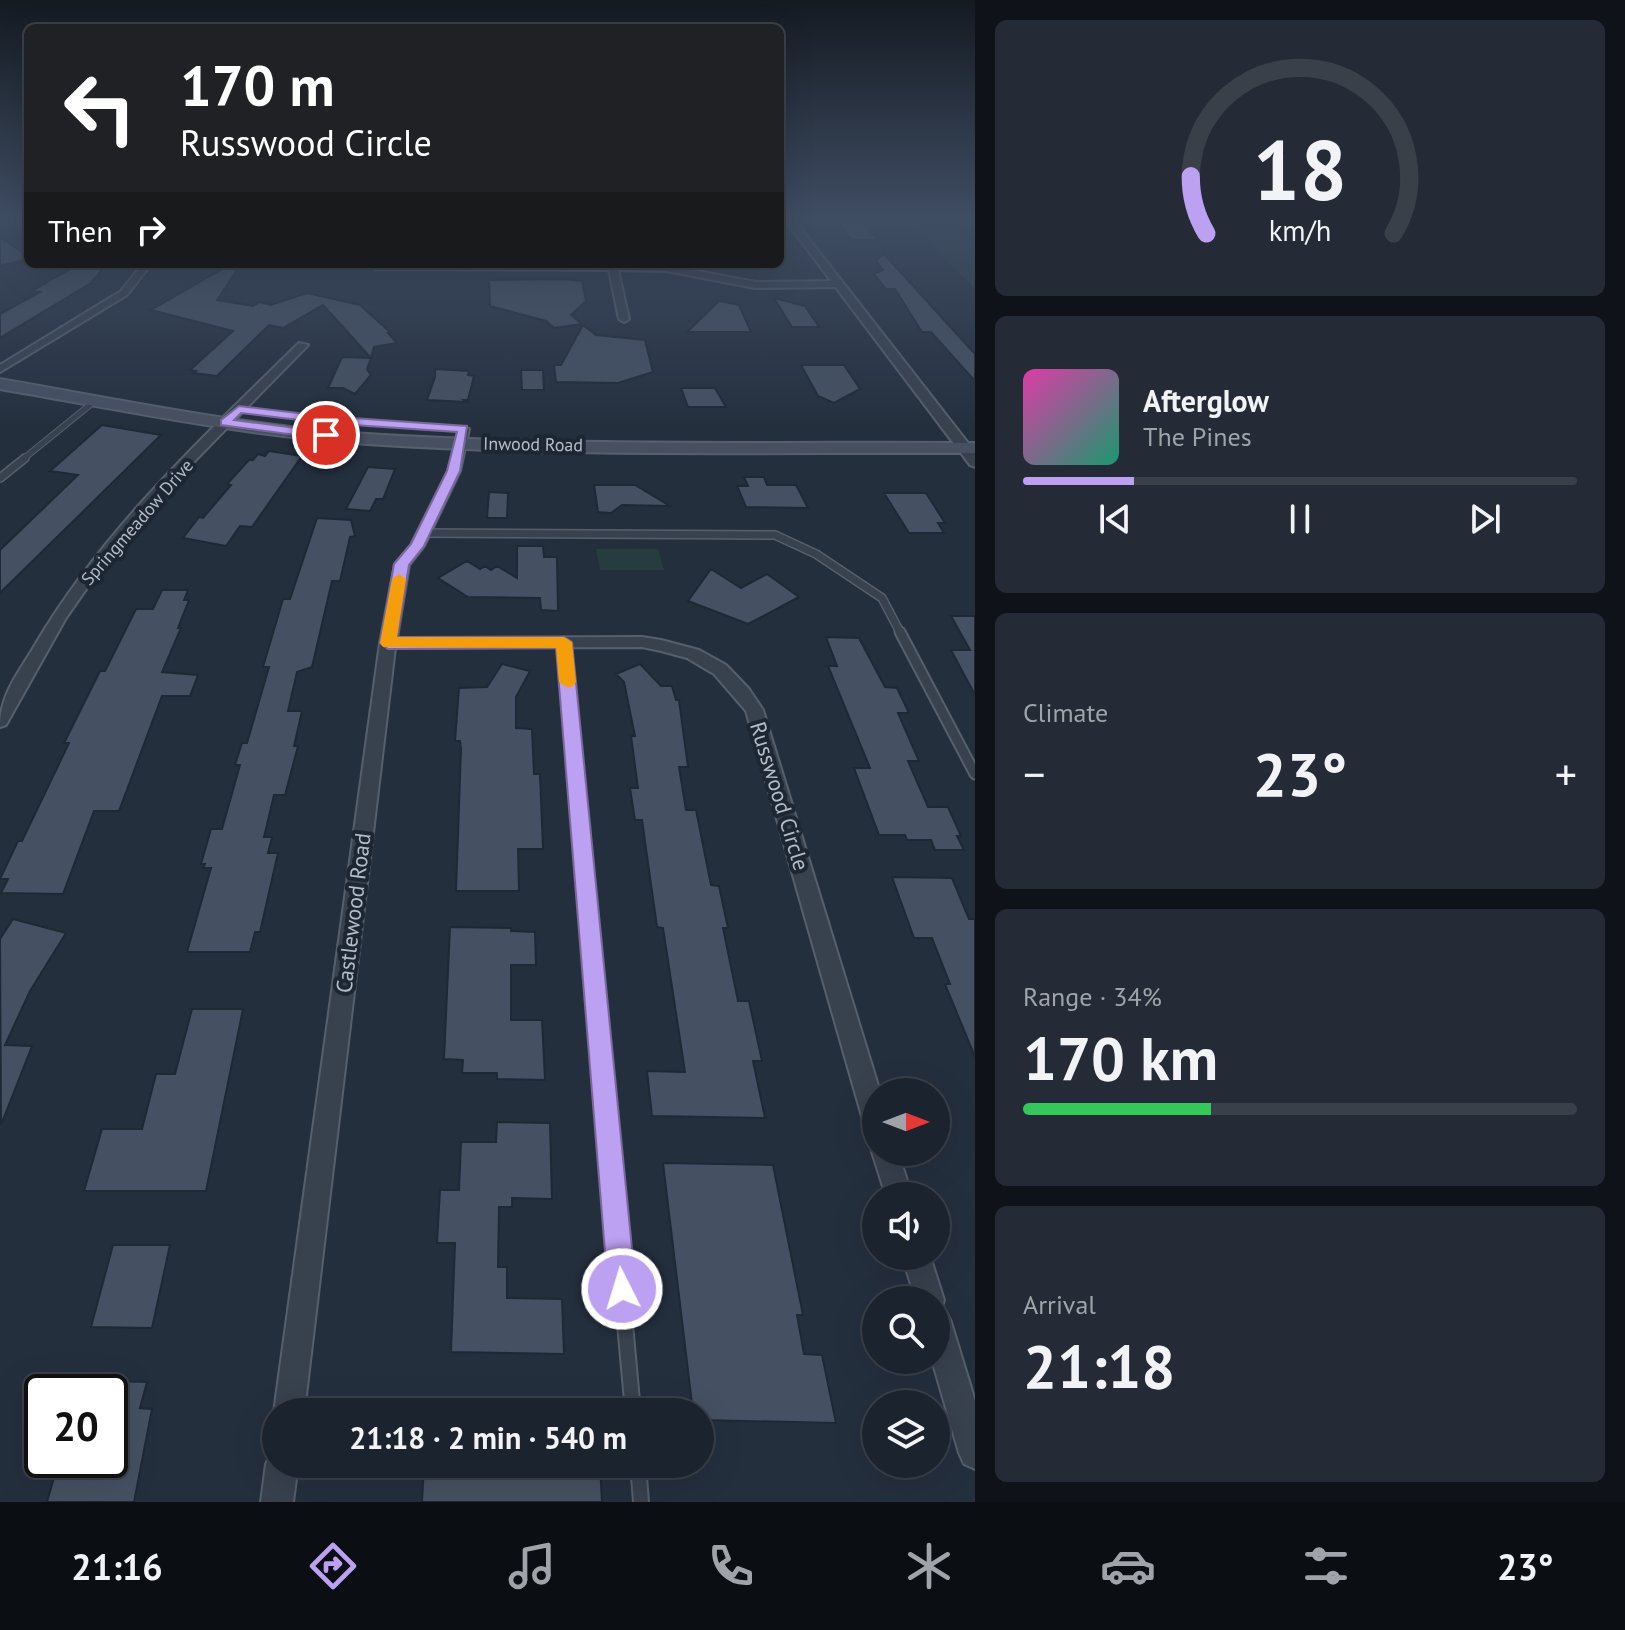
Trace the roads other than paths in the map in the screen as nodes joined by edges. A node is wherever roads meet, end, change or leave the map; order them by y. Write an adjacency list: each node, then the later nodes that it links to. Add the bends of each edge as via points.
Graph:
1 (130, 286): 6 (street)
2 (617, 286): 4 (street)
3 (840, 286): 12 (street)
4 (624, 319)
5 (303, 345): 9 (street, Springmeadow Drive)
6 (0, 369): 9 (main road, Inwood Road)
7 (0, 384): 8 (main road, Inwood Road)
8 (96, 400): 10 (main road, Inwood Road); 13 (lane)
9 (239, 409): 10 (street, Springmeadow Drive); 11 (main road, Inwood Road)
10 (225, 423): 11 (main road, Inwood Road, via 381,440); 17 (street, Springmeadow Drive, via 99,560 56,619)
11 (462, 436): 12 (main road, Inwood Road); 14 (street, Castlewood Road, via 454,471)
12 (968, 445)
13 (0, 478)
14 (423, 533): 16 (street, Castlewood Road, via 402,564); 18 (lane, via 775,535 816,554 882,598)
15 (564, 642): 16 (street, Russwood Circle); 19 (street, Russwood Circle, via 681,648 718,666 745,695 754,710); 22 (lane)
16 (388, 643): 21 (street, Castlewood Road)
17 (0, 720)
18 (975, 774)
19 (864, 1078)
20 (950, 1369): 23 (street)
21 (291, 1398)
22 (632, 1398)
23 (975, 1453)
24 (280, 1478): 26 (street)
25 (639, 1478): 27 (lane)
26 (277, 1502)
27 (641, 1502)

